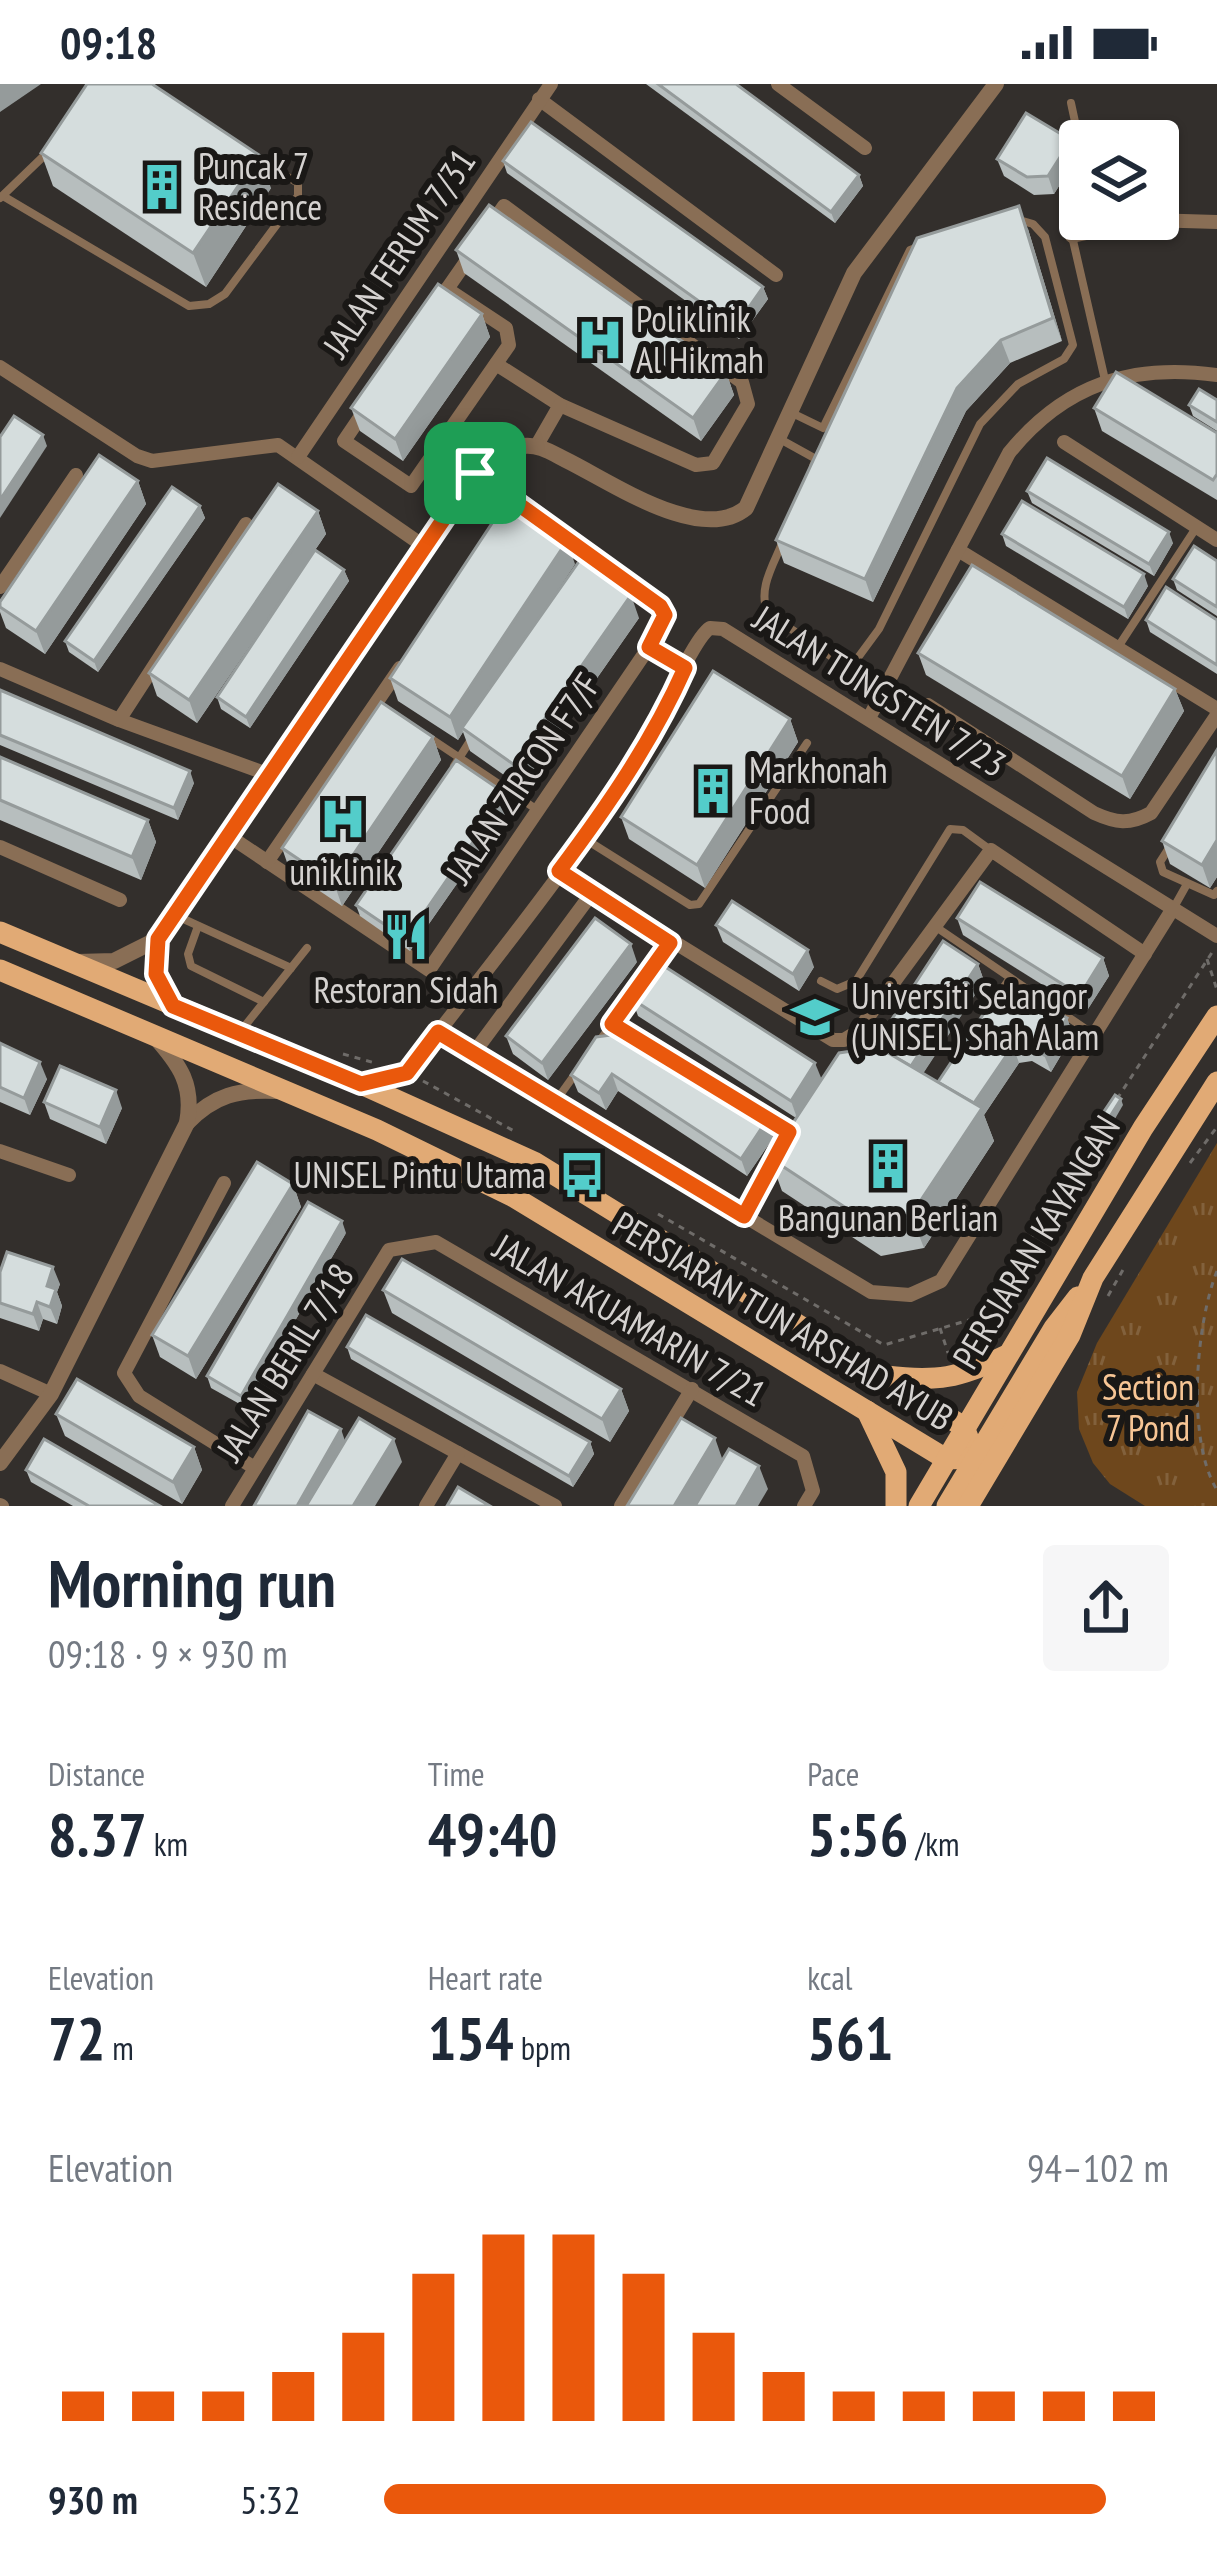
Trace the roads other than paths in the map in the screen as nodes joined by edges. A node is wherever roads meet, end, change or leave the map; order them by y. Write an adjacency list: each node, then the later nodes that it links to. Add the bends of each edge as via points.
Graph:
1 (551, 84): 4 (street, JALAN FERUM 7/31)
2 (778, 84): 7 (street)
3 (996, 84): 25 (street, via 854,273)
4 (539, 99): 16 (street); 29 (street, JALAN FERUM 7/31)
5 (1071, 104): 6 (lane)
6 (1075, 120)
7 (865, 148)
8 (51, 149): 10 (lane)
9 (239, 149): 10 (lane, via 298,182 298,196 209,304 189,306)
10 (1, 197)
11 (997, 213): 36 (lane, via 1034,224 1045,237 1073,345 980,424 854,664 842,664 762,602)
12 (1179, 221): 13 (street)
13 (1217, 222)
14 (1073, 240): 22 (lane)
15 (932, 241): 25 (lane, via 910,250 823,428)
16 (776, 275)
17 (446, 290): 18 (street); 19 (street, via 506,328 509,345); 24 (street, via 504,206 742,382 748,404 713,463 696,465)
18 (434, 308)
19 (496, 364): 23 (street, via 411,486 344,441); 24 (street)
20 (0, 367): 29 (street, via 152,461 278,445)
21 (1217, 375): 22 (street, via 1180,370)
22 (1105, 380): 40 (street, via 1035,422)
23 (370, 403)
24 (560, 405): 28 (street)
25 (789, 411): 26 (street)
26 (777, 437): 28 (street, via 746,508 702,521); 32 (lane, via 816,459)
27 (1064, 442): 37 (street)
28 (537, 445): 30 (street, via 507,449)
29 (298, 457): 39 (street)
30 (475, 473): 33 (street); 39 (street)
31 (76, 475): 43 (street)
32 (807, 481)
33 (514, 501): 34 (street); 41 (street)
34 (502, 520)
35 (246, 524): 54 (street)
36 (790, 524)
37 (1197, 527): 38 (street); 46 (lane)
38 (1217, 540)
39 (425, 547): 59 (street)
40 (958, 550): 46 (street); 53 (street)
41 (592, 557): 42 (lane); 45 (street, via 660,606 665,615)
42 (580, 575)
43 (0, 587)
44 (414, 647): 49 (street)
45 (649, 647): 47 (street); 61 (street, JALAN ZIRCON F7/F)
46 (1118, 647): 51 (street)
47 (685, 668): 53 (street, JALAN TUNGSTEN 7/23, via 705,630 723,629); 63 (street, JALAN TUNGSTEN 7/23)
48 (0, 669): 54 (street)
49 (377, 702): 52 (lane); 67 (street)
50 (928, 705): 51 (street, via 1114,822 1151,813)
51 (1217, 712)
52 (393, 713)
53 (869, 718): 74 (street, JALAN TUNGSTEN 7/23)
54 (119, 720): 59 (street)
55 (483, 721): 58 (lane)
56 (410, 724): 58 (lane)
57 (807, 743): 63 (lane, via 699,904)
58 (459, 758): 60 (lane); 61 (lane)
59 (270, 775): 62 (street)
60 (447, 776)
61 (536, 809): 76 (street, JALAN ZIRCON F7/F, via 429,970)
62 (229, 836): 67 (street, JALAN ZIRCON F7/F); 75 (street)
63 (584, 838): 68 (street, JALAN TUNGSTEN 7/23)
64 (1172, 842): 69 (lane, via 1160,868)
65 (0, 847): 72 (street)
66 (991, 850): 78 (street); 84 (street); 89 (lane, via 950,829 856,981 836,988)
67 (267, 862): 76 (street, JALAN ZIRCON F7/F)
68 (559, 871): 71 (street); 95 (street, JALAN TUNGSTEN 7/23)
69 (1187, 884): 70 (lane); 74 (lane)
70 (1217, 891)
71 (592, 893): 81 (street); 100 (street)
72 (120, 900)
73 (365, 902): 76 (lane)
74 (1172, 910): 82 (street, JALAN TUNGSTEN 7/23); 84 (street)
75 (175, 915): 77 (lane); 80 (street)
76 (353, 920)
77 (198, 926): 86 (lane); 90 (lane, via 191,966)
78 (936, 928): 81 (street, via 844,1040); 88 (lane)
79 (0, 932): 85 (main road, PERSIARAN TUN ARSHAD AYUB)
80 (158, 939): 85 (street, via 114,961); 91 (street, via 156,974)
81 (670, 943): 94 (lane)
82 (1214, 945)
83 (307, 947): 86 (lane)
84 (1145, 954): 97 (street)
85 (64, 960): 91 (main road, PERSIARAN TUN ARSHAD AYUB)
86 (291, 968): 90 (lane)
87 (0, 970): 98 (main road, PERSIARAN TUN ARSHAD AYUB)
88 (1010, 978): 92 (lane); 97 (lane)
89 (821, 981)
90 (264, 1002): 96 (lane)
91 (173, 1006): 96 (main road, PERSIARAN TUN ARSHAD AYUB)
92 (983, 1016)
93 (1217, 1016): 115 (main road, PERSIARAN KAYANGAN)
94 (612, 1024): 99 (lane); 106 (lane)
95 (438, 1032): 100 (street); 101 (street, JALAN TUNGSTEN 7/23)
96 (239, 1033): 103 (main road, PERSIARAN TUN ARSHAD AYUB)
97 (1094, 1035): 112 (street, via 941,1280 910,1295 871,1292)
98 (154, 1037): 105 (main road, PERSIARAN TUN ARSHAD AYUB); 108 (street, via 187,1081)
99 (651, 1048)
100 (473, 1054): 106 (street)
101 (407, 1073): 103 (street); 107 (street)
102 (1217, 1082): 114 (main road, PERSIARAN KAYANGAN)
103 (361, 1084): 107 (main road, PERSIARAN TUN ARSHAD AYUB)
104 (710, 1084): 112 (lane, via 789,1132)
105 (279, 1091): 108 (street, via 237,1091); 121 (main road, PERSIARAN TUN ARSHAD AYUB, via 512,1196)
106 (554, 1103): 112 (street)
107 (421, 1111): 118 (main road, PERSIARAN TUN ARSHAD AYUB, via 534,1162)
108 (187, 1123): 120 (street)
109 (0, 1150): 110 (street)
110 (69, 1175)
111 (224, 1183): 127 (street, via 124,1373 139,1396)
112 (744, 1216)
113 (389, 1250): 117 (street, JALAN BERIL 7/18); 119 (street, JALAN AKUAMARIN 7/21, via 436,1242)
114 (1093, 1278): 124 (main road); 136 (main road, PERSIARAN KAYANGAN, via 1070,1335)
115 (1005, 1355): 118 (main road, via 931,1382); 122 (main road, PERSIARAN KAYANGAN)
116 (0, 1371): 120 (street)
117 (313, 1374): 123 (street); 127 (street, JALAN BERIL 7/18)
118 (880, 1375): 122 (main road, PERSIARAN TUN ARSHAD AYUB)
119 (692, 1389): 131 (street); 132 (street, JALAN AKUAMARIN 7/21, via 803,1456 813,1492)
120 (51, 1394): 126 (street)
121 (866, 1408): 125 (main road, PERSIARAN TUN ARSHAD AYUB); 133 (main road, via 896,1472)
122 (964, 1427): 124 (main road, PERSIARAN TUN ARSHAD AYUB); 125 (main road, PERSIARAN KAYANGAN)
123 (458, 1453): 129 (street); 130 (street)
124 (976, 1458): 125 (main road, PERSIARAN TUN ARSHAD AYUB); 135 (main road)
125 (946, 1459): 134 (main road, PERSIARAN KAYANGAN)
126 (0, 1463)
127 (255, 1468): 128 (street, JALAN BERIL 7/18)
128 (232, 1506)
129 (426, 1506)
130 (555, 1506)
131 (621, 1506)
132 (804, 1506)
133 (896, 1506)
134 (919, 1506)
135 (947, 1506)
136 (968, 1506)

